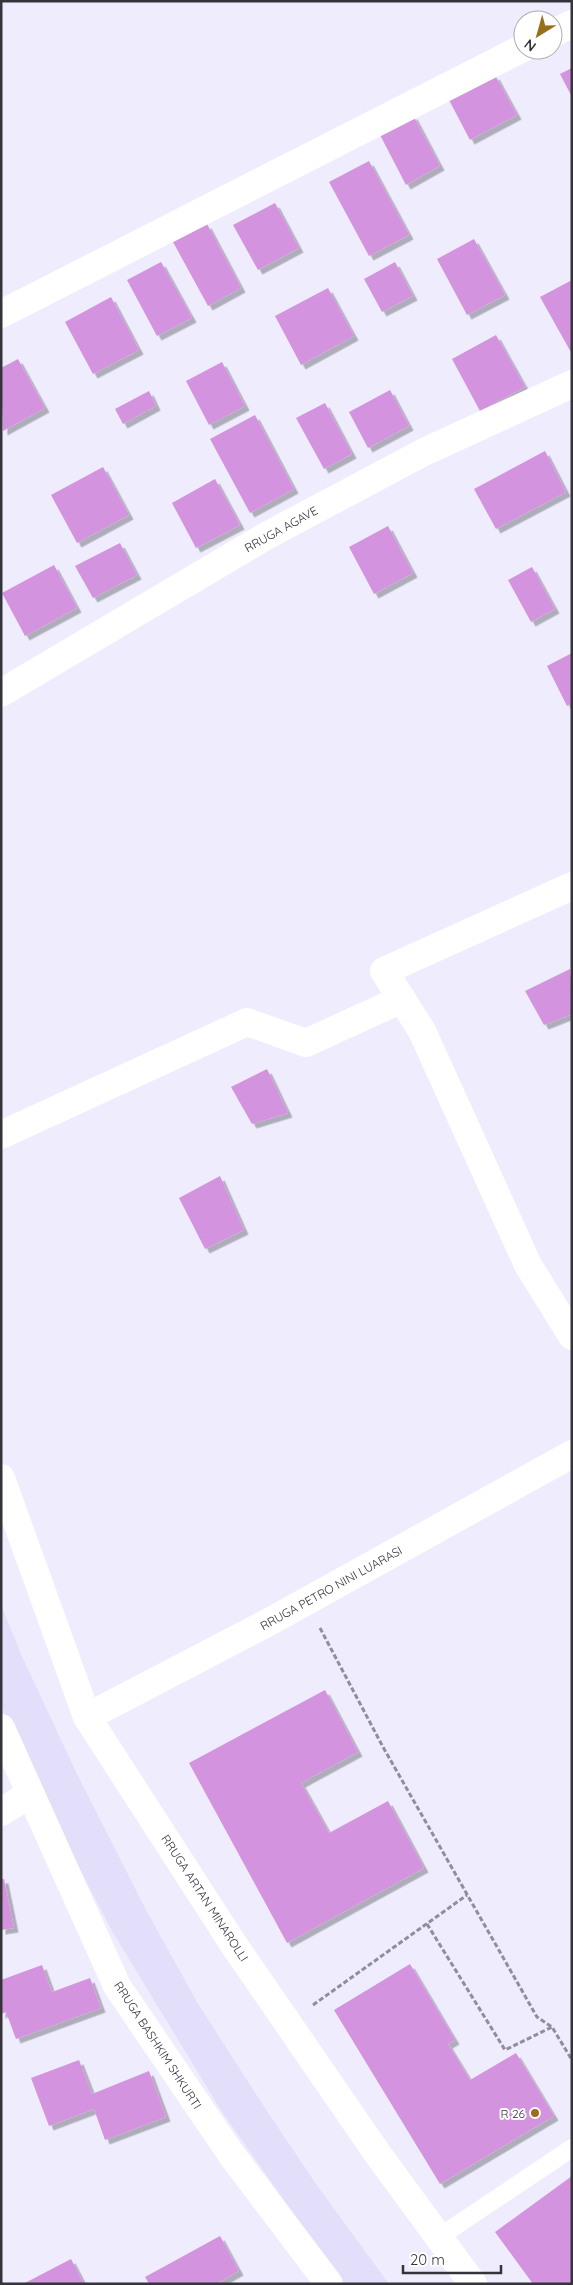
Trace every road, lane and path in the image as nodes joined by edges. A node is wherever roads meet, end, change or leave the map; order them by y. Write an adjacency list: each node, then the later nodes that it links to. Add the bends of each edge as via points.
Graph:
1 (513, 53): 2 (street)
2 (1, 314)
3 (572, 384): 4 (street, RRUGA AGAVE, via 424,452 268,535)
4 (1, 693)
5 (572, 886): 6 (street, via 384,971)
6 (402, 999): 7 (street, via 306,1043 247,1022); 8 (street, via 422,1031 528,1265)
7 (1, 1135)
8 (572, 1336)
9 (572, 1454): 11 (street, RRUGA PETRO NINI LUARASI)
10 (1, 1478): 12 (street, RRUGA ARTAN MINAROLLI)
11 (305, 1602): 12 (street, RRUGA PETRO NINI LUARASI); 16 (path)
12 (87, 1717): 18 (street, RRUGA ARTAN MINAROLLI)
13 (1, 1728): 14 (street, RRUGA BASHKIM SHKURTI)
14 (30, 1794): 15 (street); 23 (street, RRUGA BASHKIM SHKURTI, via 117,1986 231,2154)
15 (1, 1812)
16 (467, 1895): 17 (path); 19 (path, via 537,2017)
17 (427, 1924): 18 (path); 19 (path, via 505,2050)
18 (288, 2023): 22 (street, RRUGA ARTAN MINAROLLI)
19 (552, 2027): 20 (path)
20 (572, 2060)
21 (572, 2148): 22 (lane)
22 (439, 2237): 24 (street, RRUGA ARTAN MINAROLLI)
23 (329, 2284)
24 (473, 2284)

